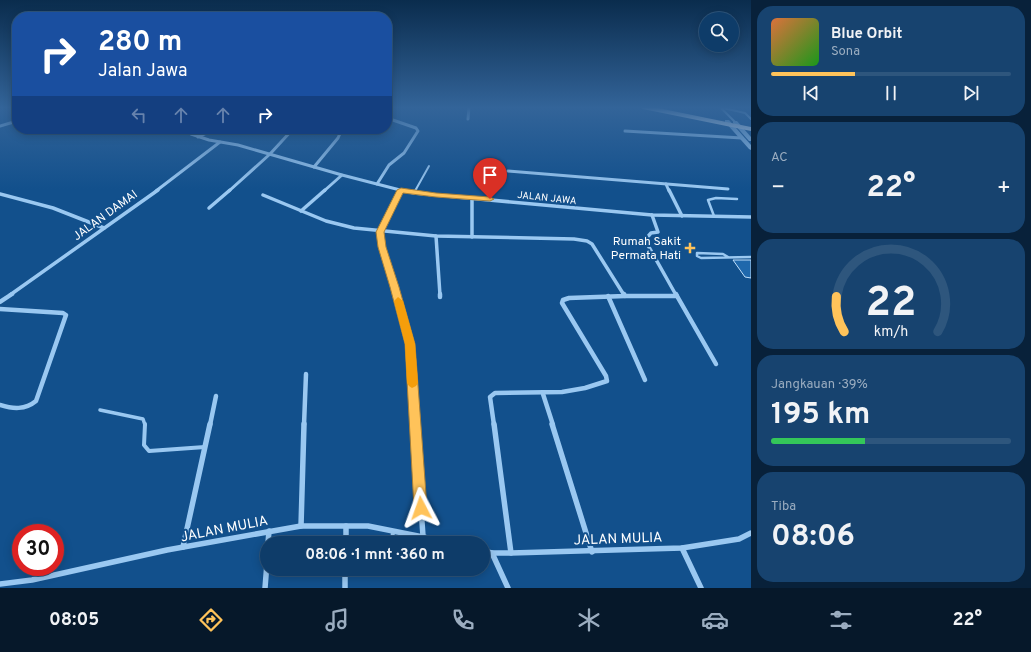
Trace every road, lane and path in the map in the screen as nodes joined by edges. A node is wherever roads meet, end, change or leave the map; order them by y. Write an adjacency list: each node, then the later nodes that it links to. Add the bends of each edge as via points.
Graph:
1 (193, 134): 8 (street, JALAN JAWA)
2 (204, 134): 8 (street)
3 (289, 134): 12 (street)
4 (340, 134): 14 (street)
5 (416, 134): 17 (street)
6 (682, 134): 9 (street)
7 (739, 134): 9 (street)
8 (198, 137): 10 (street, JALAN JAWA)
9 (742, 138): 11 (street)
10 (220, 142): 12 (street, JALAN JAWA); 32 (street, JALAN DAMAI)
11 (751, 148)
12 (270, 154): 14 (street, JALAN JAWA); 26 (street)
13 (429, 166): 21 (lane)
14 (314, 168): 16 (street, JALAN JAWA)
15 (508, 171): 18 (street)
16 (342, 175): 17 (street, JALAN JAWA); 27 (street)
17 (378, 184): 20 (street, JALAN JAWA)
18 (666, 184): 19 (street); 29 (street)
19 (728, 189)
20 (401, 190): 21 (street, JALAN JAWA); 33 (street)
21 (414, 193): 24 (street, JALAN JAWA)
22 (0, 194): 32 (street, via 50,206)
23 (263, 196): 27 (street, via 284,202)
24 (472, 198): 28 (street, JALAN JAWA); 35 (street)
25 (736, 199): 30 (lane, via 708,200)
26 (209, 208)
27 (301, 211): 33 (street, via 326,221)
28 (652, 216): 29 (street, JALAN JAWA); 40 (street, via 658,232 651,233 645,240)
29 (682, 216): 30 (street, JALAN JAWA)
30 (714, 216): 31 (street, JALAN JAWA)
31 (751, 217)
32 (104, 228): 42 (street, JALAN DAMAI)
33 (380, 232): 34 (street); 60 (street, via 410,344)
34 (436, 236): 35 (street); 41 (street)
35 (472, 236): 39 (street, via 574,239 589,242)
36 (728, 257): 36 (lane, via 701,258 697,253 723,254); 37 (lane)
37 (751, 257)
38 (608, 296): 39 (street); 46 (street); 47 (street, via 565,298 562,303 607,381)
39 (625, 296): 40 (street)
40 (677, 296): 44 (street)
41 (440, 297)
42 (0, 302)
43 (0, 309): 49 (street, via 66,315 36,401 27,407 12,409)
44 (716, 364)
45 (306, 374): 52 (street)
46 (645, 380)
47 (543, 394): 63 (street); 65 (street, via 497,392 490,397)
48 (216, 396): 51 (street)
49 (0, 405)
50 (100, 410): 51 (lane, via 143,419 146,425 144,445 149,451)
51 (205, 447): 61 (street)
52 (301, 526): 53 (street, JALAN MULIA); 54 (street, JALAN MULIA)
53 (346, 526): 55 (street, JALAN MULIA, via 368,526); 58 (street)
54 (269, 531): 57 (street); 61 (street, JALAN MULIA)
55 (393, 531): 59 (lane); 60 (street, JALAN MULIA)
56 (751, 533): 62 (street, JALAN MULIA, via 739,539)
57 (269, 536)
58 (346, 536)
59 (393, 536)
60 (423, 536)
61 (183, 547): 68 (street, JALAN MULIA, via 32,580)
62 (682, 548): 63 (street, JALAN MULIA); 72 (street)
63 (592, 552): 65 (street, JALAN MULIA)
64 (492, 553): 65 (street, JALAN MULIA); 71 (street)
65 (511, 553)
66 (266, 576): 69 (street)
67 (345, 576): 70 (street)
68 (0, 584)
69 (265, 588)
70 (345, 588)
71 (508, 588)
72 (701, 588)

